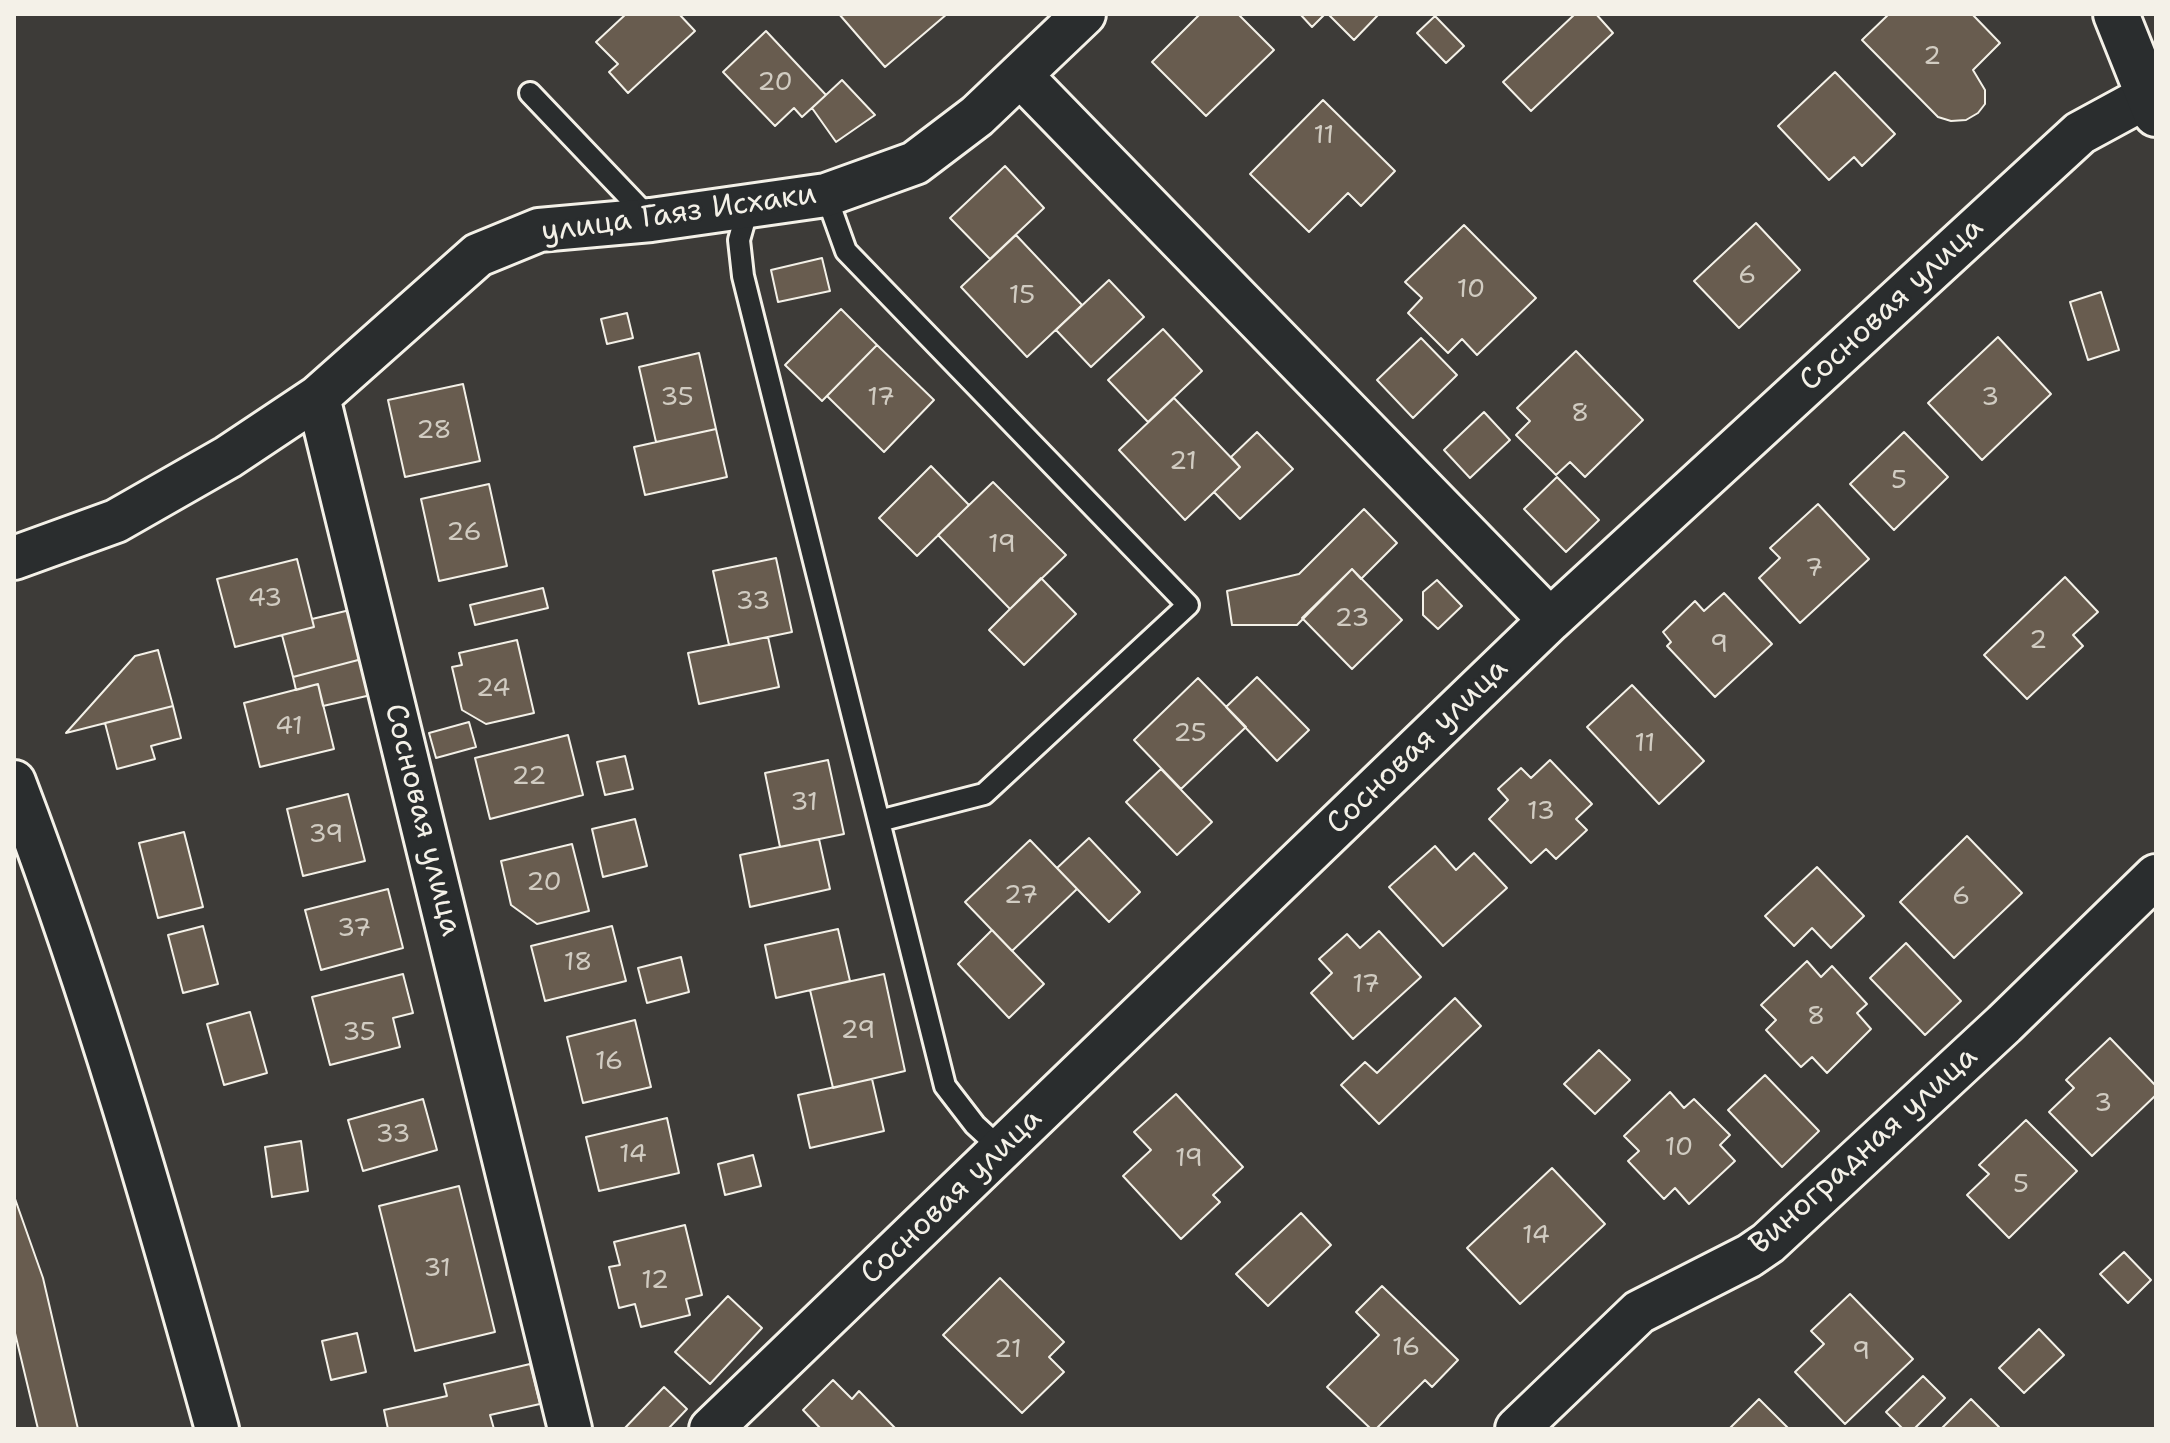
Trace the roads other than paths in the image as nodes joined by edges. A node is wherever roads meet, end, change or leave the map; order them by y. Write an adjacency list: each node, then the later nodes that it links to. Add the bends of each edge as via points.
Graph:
1 (1084, 14): 3 (street, улица Гаяз Исхаки)
2 (2116, 14): 5 (street)
3 (1020, 75): 6 (street, улица Гаяз Исхаки, via 915,163); 11 (street)
4 (530, 93): 8 (lane)
5 (2153, 104): 11 (street, Сосновая улица, via 2080,133)
6 (826, 195): 7 (street, улица Гаяз Исхаки); 13 (lane, via 846,251 1188,605 984,794)
7 (748, 208): 8 (street, улица Гаяз Исхаки); 13 (lane, via 739,240 743,276)
8 (651, 220): 9 (street, улица Гаяз Исхаки, via 539,230 478,255)
9 (318, 397): 10 (street, улица Гаяз Исхаки, via 228,457 116,521); 17 (street, Сосновая улица)
10 (14, 558)
11 (1550, 620): 15 (street, Сосновая улица)
12 (14, 782): 16 (street, via 163,1233)
13 (879, 821): 15 (lane, via 945,1086)
14 (2156, 876): 19 (street, Виноградная улица, via 1768,1243 1639,1312)
15 (1001, 1149): 18 (street, Сосновая улица)
16 (217, 1429)
17 (570, 1429)
18 (711, 1429)
19 (1517, 1429)

